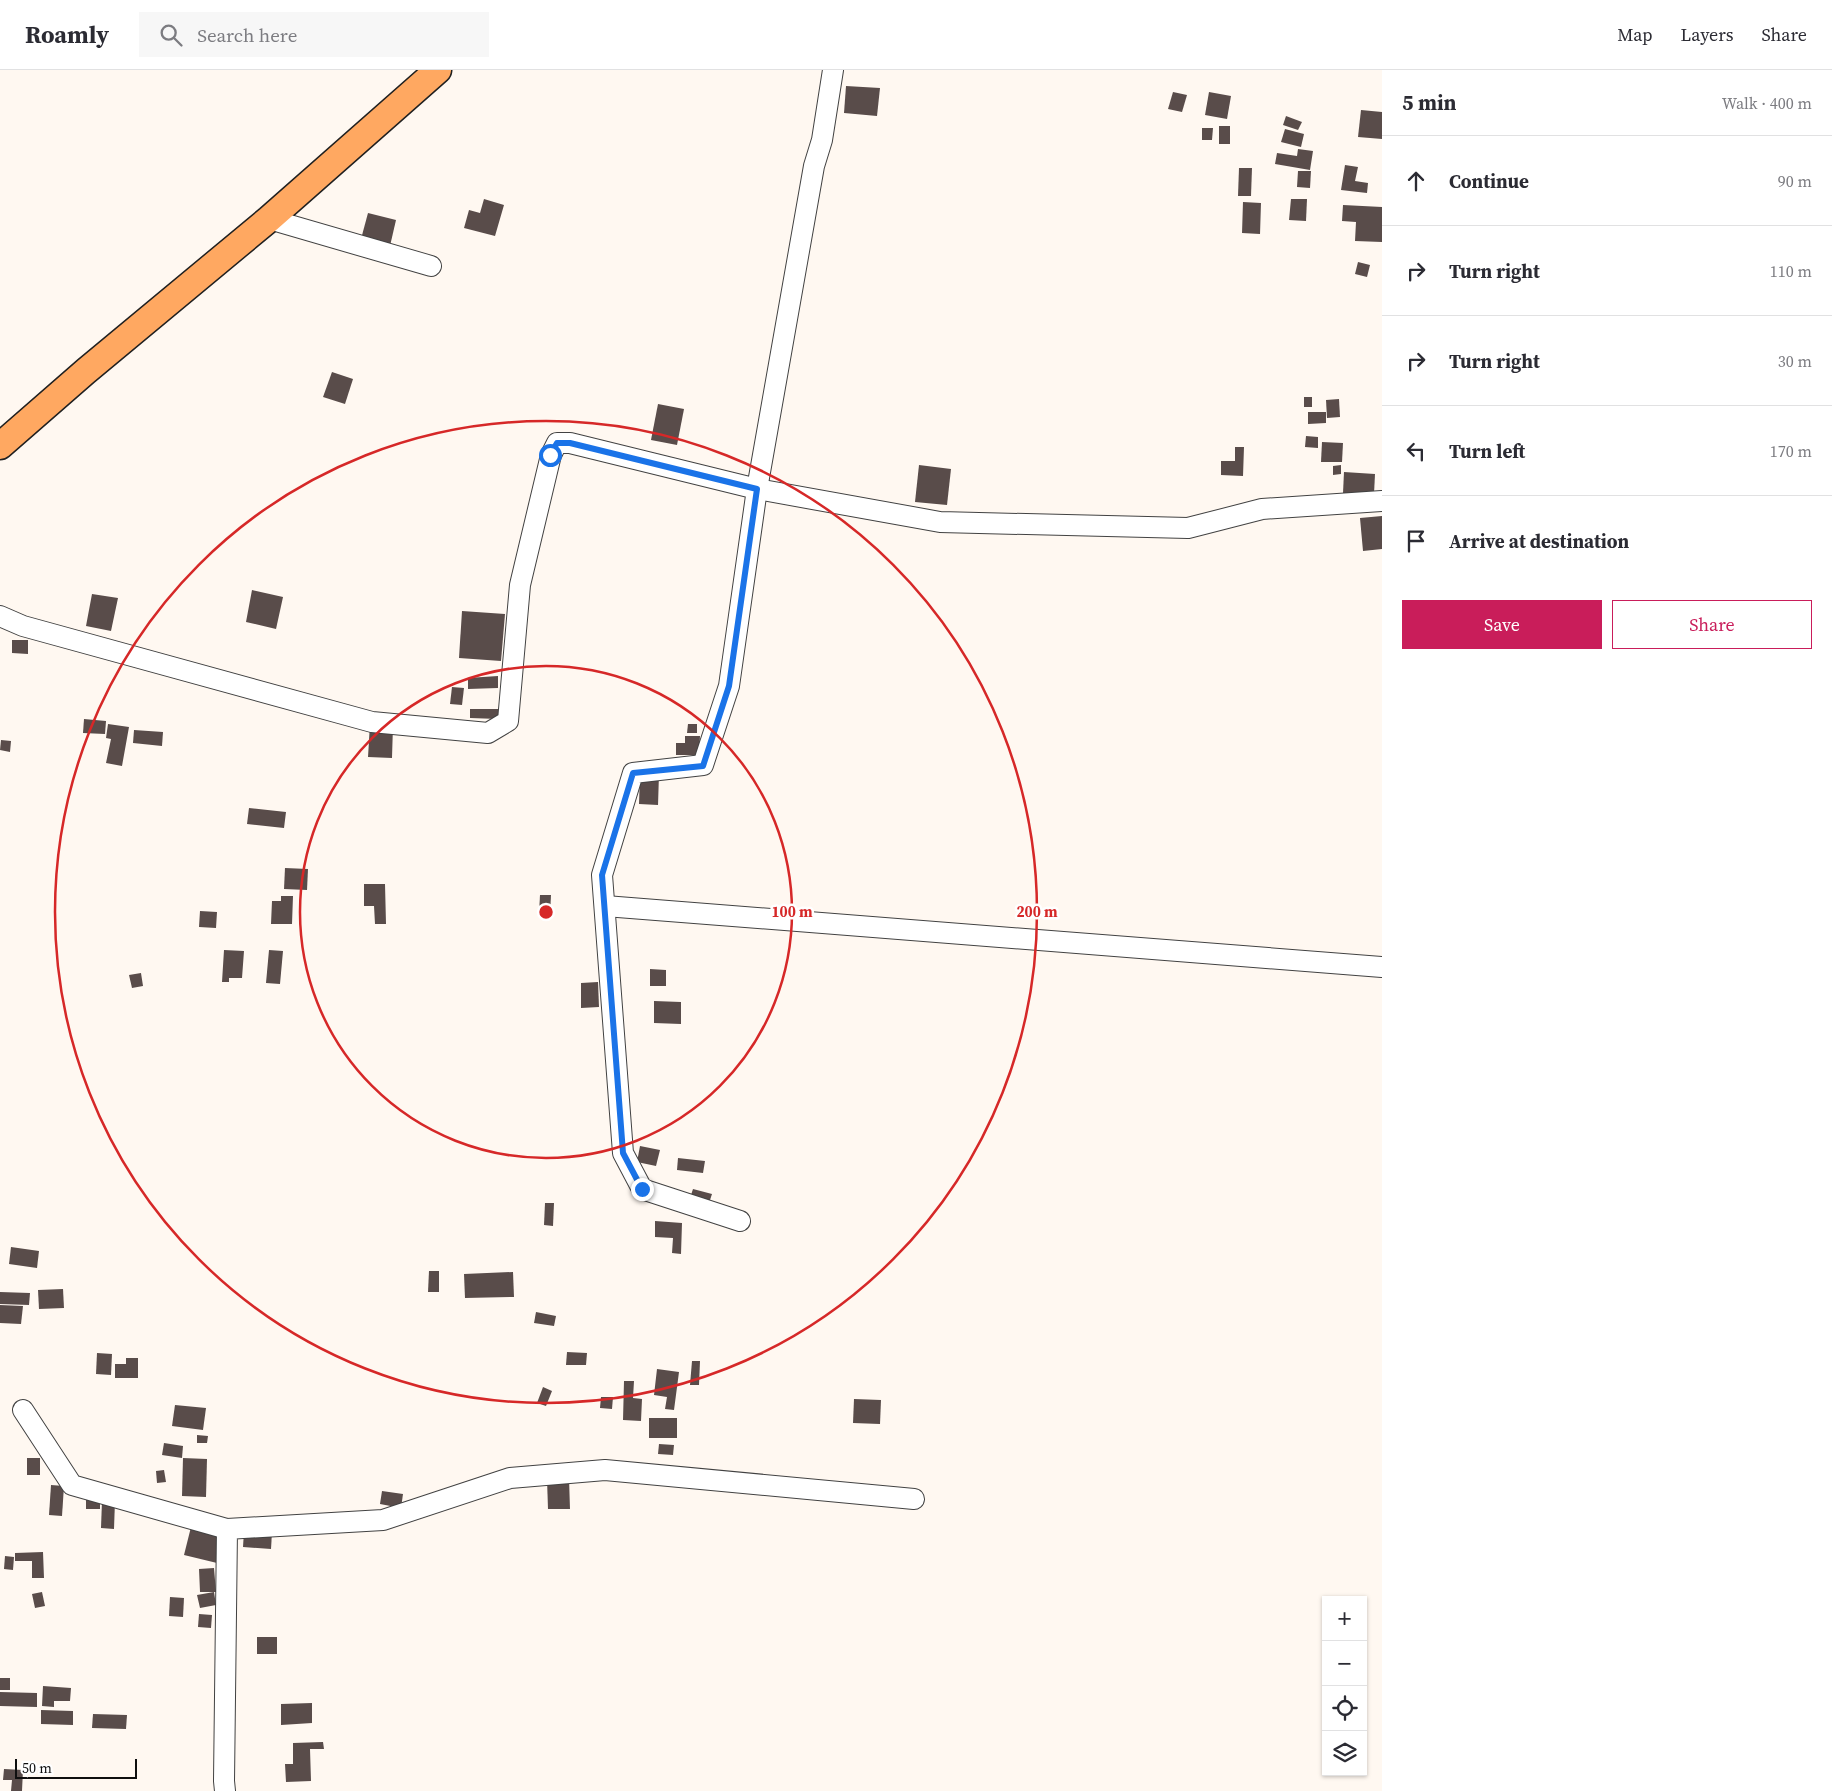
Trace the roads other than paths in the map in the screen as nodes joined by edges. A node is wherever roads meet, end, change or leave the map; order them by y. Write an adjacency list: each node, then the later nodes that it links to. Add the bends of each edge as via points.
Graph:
1 (438, 70): 3 (main road)
2 (833, 70): 6 (street)
3 (270, 219): 4 (street); 5 (main road)
4 (431, 266)
5 (0, 446)
6 (757, 489): 7 (street, via 940,522 1188,528 1262,509); 8 (street, via 570,443 557,443 550,455 520,585 508,721 488,732 372,722 23,626); 9 (street, via 729,686 703,766 633,773 602,875)
7 (1382, 501)
8 (0, 616)
9 (605, 906): 10 (street); 11 (street, via 623,1153 642,1189)
10 (1382, 966)
11 (740, 1221)
12 (23, 1410): 14 (street, via 72,1485)
13 (914, 1499): 14 (street, via 605,1470 510,1478 383,1520)
14 (227, 1528): 15 (street)
15 (225, 1791)

